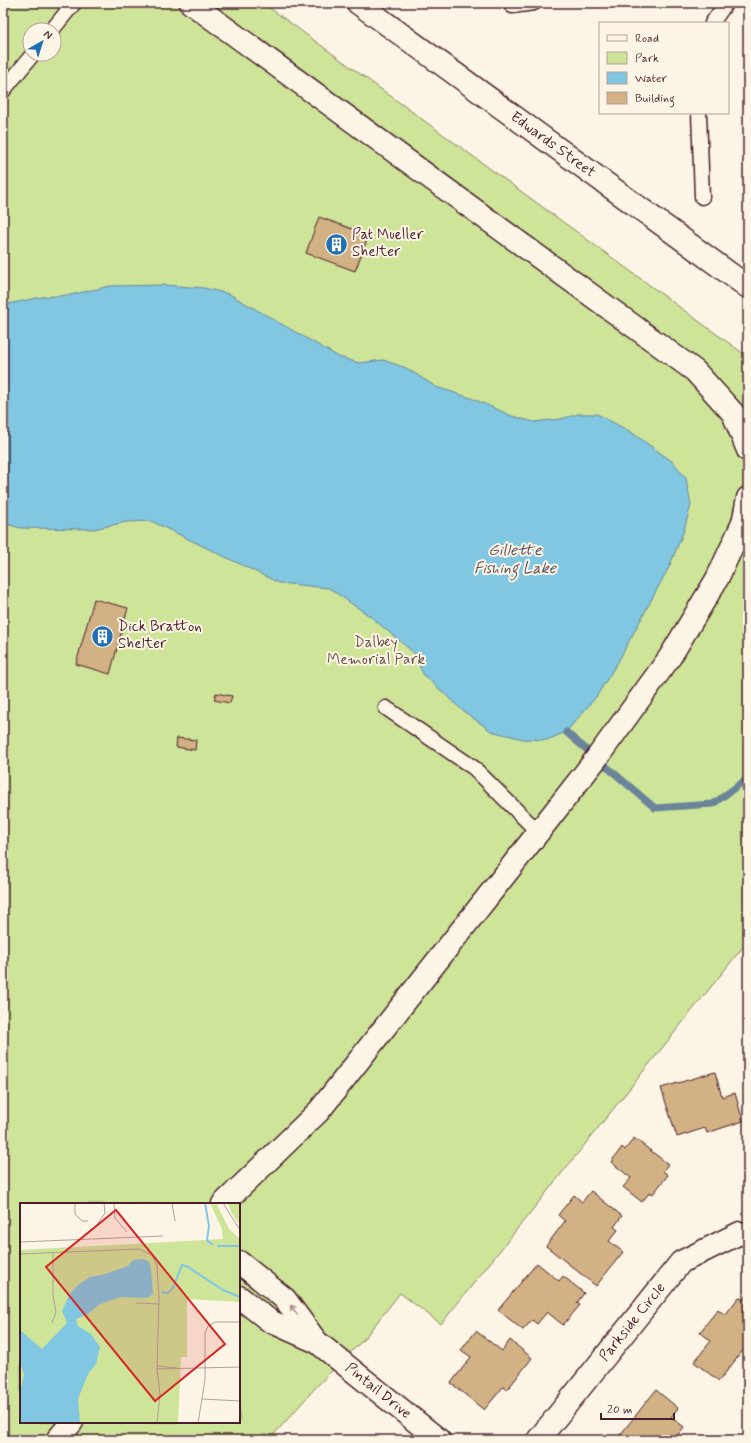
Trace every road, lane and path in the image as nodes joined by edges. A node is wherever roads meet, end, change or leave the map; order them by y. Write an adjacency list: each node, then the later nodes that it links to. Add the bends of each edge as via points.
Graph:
1 (74, 3): 7 (lane)
2 (191, 3): 14 (street, via 695,371 733,413)
3 (358, 3): 13 (street, Edwards Street)
4 (534, 3): 6 (lane)
5 (726, 3): 8 (lane)
6 (512, 6)
7 (59, 22)
8 (713, 22)
9 (26, 62): 10 (lane)
10 (3, 91)
11 (699, 114): 12 (lane)
12 (702, 197)
13 (748, 287)
14 (748, 450)
15 (748, 498): 17 (street, via 743,523 717,579 670,657)
16 (386, 708): 17 (lane, via 474,768)
17 (539, 833): 18 (street, via 319,1111)
18 (224, 1203)
19 (748, 1235): 26 (street, Parkside Circle, via 740,1233 681,1262)
20 (240, 1263): 22 (street, Pintail Drive, one-way to 20, via 285,1299)
21 (240, 1299): 22 (street, Pintail Drive, via 270,1320)
22 (317, 1342): 25 (street, Pintail Drive)
23 (71, 1423): 24 (street)
24 (57, 1440)
25 (439, 1440)
26 (538, 1440)

